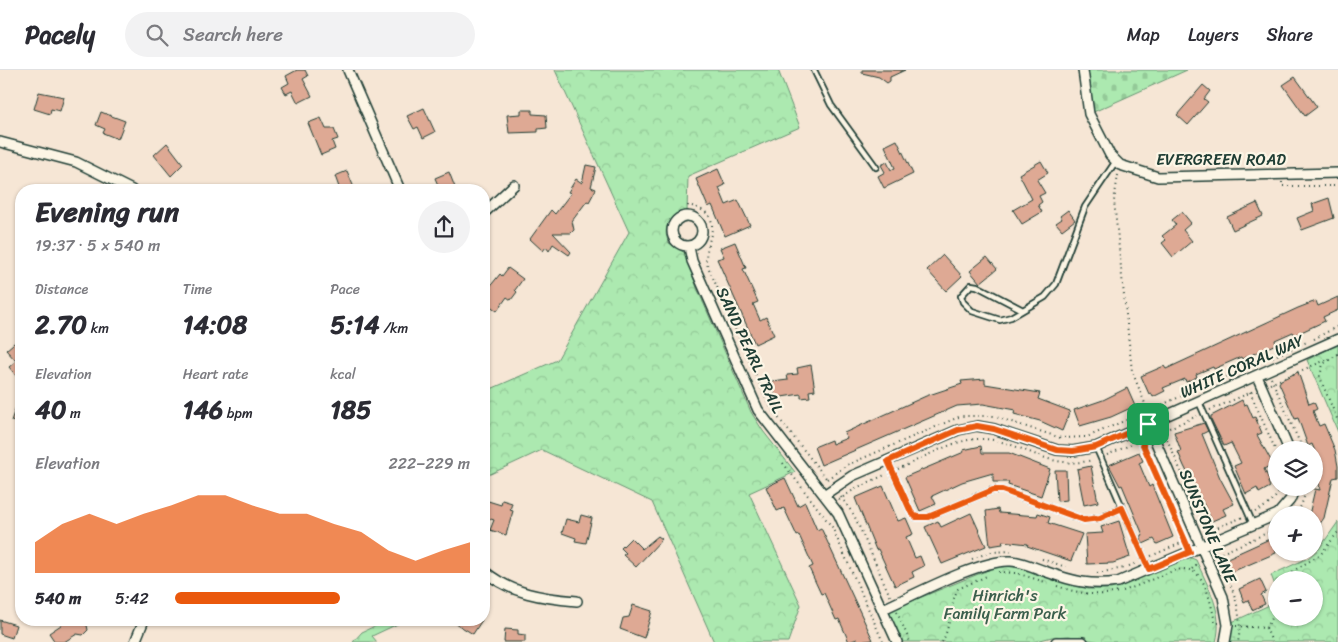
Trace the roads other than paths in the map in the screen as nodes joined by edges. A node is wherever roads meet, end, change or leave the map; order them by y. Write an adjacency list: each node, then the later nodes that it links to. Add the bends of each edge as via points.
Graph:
1 (348, 70): 9 (street)
2 (814, 70): 6 (lane, via 831,105)
3 (1083, 70): 5 (street, via 1089,114 1110,155)
4 (0, 142): 8 (street, via 76,162)
5 (1118, 163): 7 (street, EVERGREEN ROAD, via 1158,177); 13 (lane, via 1085,207 1056,284 1045,297)
6 (876, 167)
7 (1338, 172)
8 (120, 184)
9 (397, 184)
10 (514, 185): 11 (street)
11 (490, 207)
12 (689, 247): 12 (street, via 697,242 702,229 698,221 687,216 675,221 671,231 674,241); 21 (street, SAND PEARL TRAIL, via 692,261 758,410)
13 (1023, 310): 13 (lane, via 977,286 971,286 961,296 962,302 972,311 1000,320)
14 (1338, 339): 15 (street, WHITE CORAL WAY)
15 (1257, 376): 16 (street, WHITE CORAL WAY); 18 (street)
16 (1199, 402): 17 (street, WHITE CORAL WAY); 24 (lane)
17 (1150, 423): 19 (street, WHITE CORAL WAY); 25 (street, SUNSTONE LANE, via 1152,435)
18 (1285, 441)
19 (1096, 447): 20 (street, WHITE CORAL WAY, via 1057,450 977,426 958,430); 23 (lane)
20 (888, 461): 21 (street, WHITE CORAL WAY, via 852,476); 23 (lane, via 916,517 922,518 993,490 1002,490 1084,520 1100,518)
21 (824, 495): 29 (street, SAND PEARL TRAIL, via 844,522)
22 (1292, 496): 24 (street, via 1278,514)
23 (1122, 508): 26 (lane)
24 (1253, 525): 25 (street)
25 (1201, 547): 26 (street); 35 (street, SUNSTONE LANE, via 1223,597 1228,625)
26 (1149, 569): 29 (street, via 1118,582 1090,584 1024,564 1000,561 978,567)
27 (490, 575): 28 (street, via 514,591)
28 (577, 602)
29 (882, 609): 32 (street, SAND PEARL TRAIL)
30 (142, 626): 31 (street)
31 (135, 642)
32 (897, 642)
33 (1056, 642): 34 (street)
34 (1083, 642)
35 (1225, 642)

